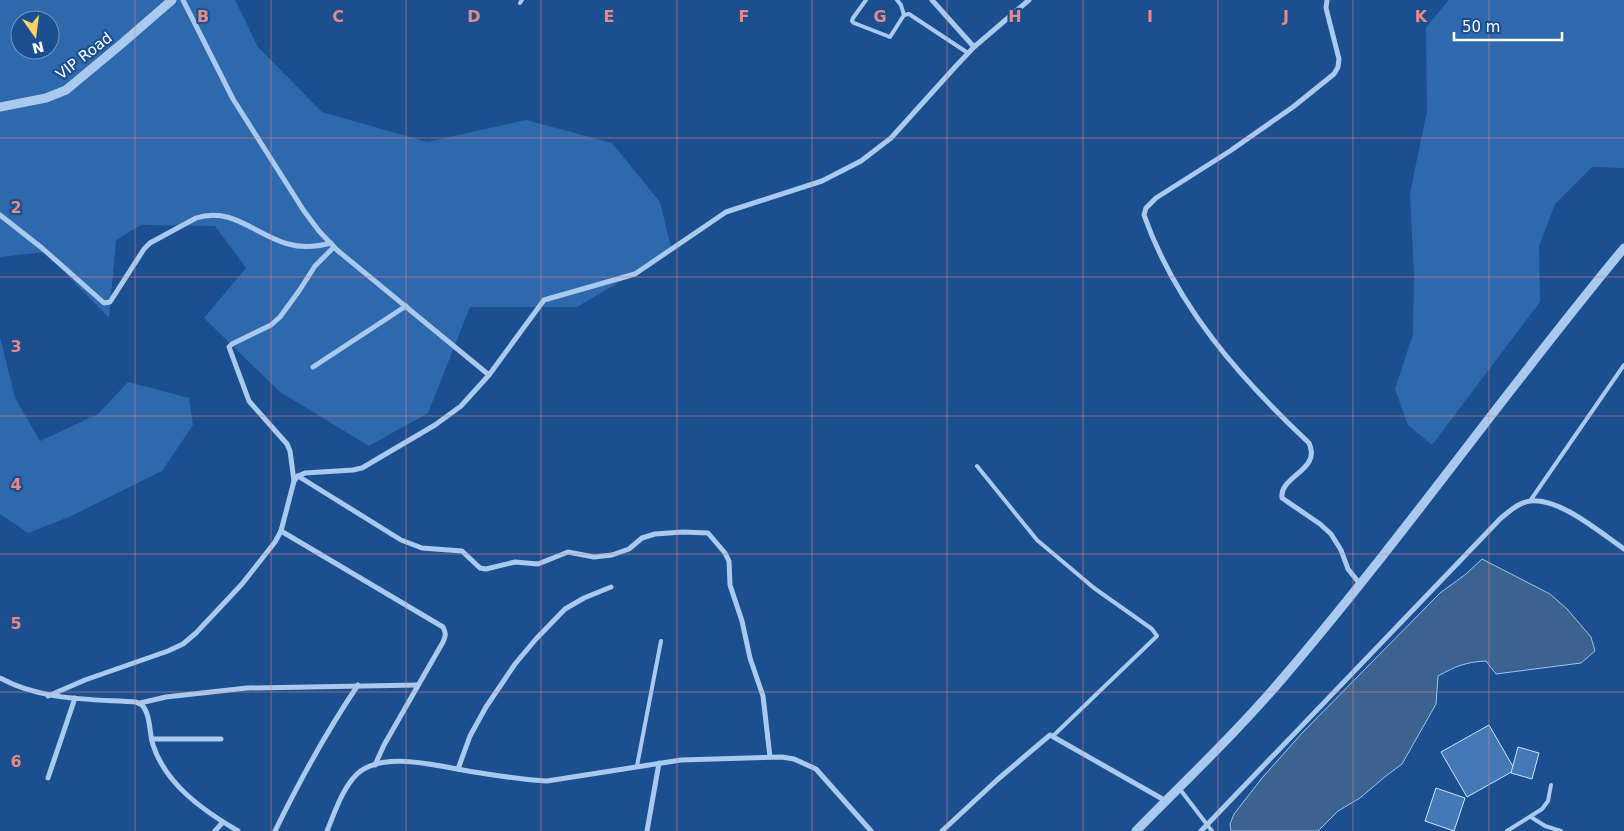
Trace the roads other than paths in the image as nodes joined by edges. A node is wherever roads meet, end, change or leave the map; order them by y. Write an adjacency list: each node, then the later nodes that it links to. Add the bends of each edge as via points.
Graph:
1 (172, 0): 11 (street, VIP Road, via 66,90 46,98)
2 (183, 0): 13 (street, via 233,99 304,211)
3 (866, 0): 8 (lane, via 852,22 887,37 893,34)
4 (897, 0): 8 (lane)
5 (932, 0): 9 (street)
6 (1029, 0): 9 (street)
7 (1327, 0): 25 (street, via 1326,8 1339,59 1334,74 1230,151 1156,198 1144,215 1168,271 1197,320 1266,401 1309,443 1312,457 1284,488 1282,498 1331,534 1348,569)
8 (904, 15): 10 (lane, via 909,14)
9 (974, 47): 10 (street)
10 (968, 53): 18 (street, via 891,138 861,161 822,181 726,212 634,274 544,300)
11 (0, 107)
12 (0, 215): 13 (street, via 107,303 150,243 204,215 223,215 287,244 302,247)
13 (332, 245): 15 (street); 21 (street, via 280,317 229,348 249,402 288,444)
14 (1624, 248): 25 (street)
15 (406, 306): 17 (street); 18 (street)
16 (1624, 365): 22 (lane)
17 (312, 367)
18 (489, 375): 20 (street, via 450,415 374,463 353,470)
19 (977, 466): 34 (lane, via 1037,540 1157,636)
20 (298, 476): 21 (street); 37 (street, via 401,540 422,548 462,551 480,568 486,569 515,562 538,564 568,552 612,555 655,534 708,533 729,562 730,584 763,696)
21 (294, 481): 23 (street)
22 (1530, 501): 24 (street, via 1558,505); 48 (street, via 1516,506 1501,518)
23 (281, 531): 30 (street, via 443,627 446,637); 31 (street, via 242,584 183,644)
24 (1624, 549)
25 (1360, 584): 44 (street, via 1247,719)
26 (611, 587): 41 (street, via 565,609 536,639 486,707 470,736)
27 (661, 641): 40 (lane)
28 (0, 678): 31 (street)
29 (358, 685): 30 (street); 33 (street, via 238,689); 51 (street, via 315,752)
30 (418, 685): 39 (street)
31 (48, 696): 32 (street)
32 (74, 698): 33 (street); 42 (street)
33 (140, 703): 35 (street, via 145,708)
34 (1054, 735): 45 (street); 55 (street, via 1046,737)
35 (152, 739): 36 (street); 47 (street, via 159,760 176,784)
36 (221, 739)
37 (770, 757): 38 (street); 54 (street, via 794,759 816,769)
38 (658, 763): 40 (street); 53 (street)
39 (375, 765): 41 (street, via 399,761); 52 (street, via 365,768 345,789)
40 (637, 766): 41 (street, via 547,781)
41 (458, 769)
42 (48, 778)
43 (1551, 785): 46 (lane, via 1546,805)
44 (1179, 788): 45 (street); 48 (lane)
45 (1166, 801): 56 (street)
46 (1531, 817): 59 (lane); 60 (lane)
47 (223, 822): 49 (street); 50 (street)
48 (1208, 824): 57 (street); 58 (lane)
49 (215, 831)
50 (238, 831)
51 (275, 831)
52 (327, 831)
53 (647, 831)
54 (871, 831)
55 (942, 831)
56 (1136, 831)
57 (1202, 831)
58 (1212, 831)
59 (1507, 831)
60 (1561, 831)

